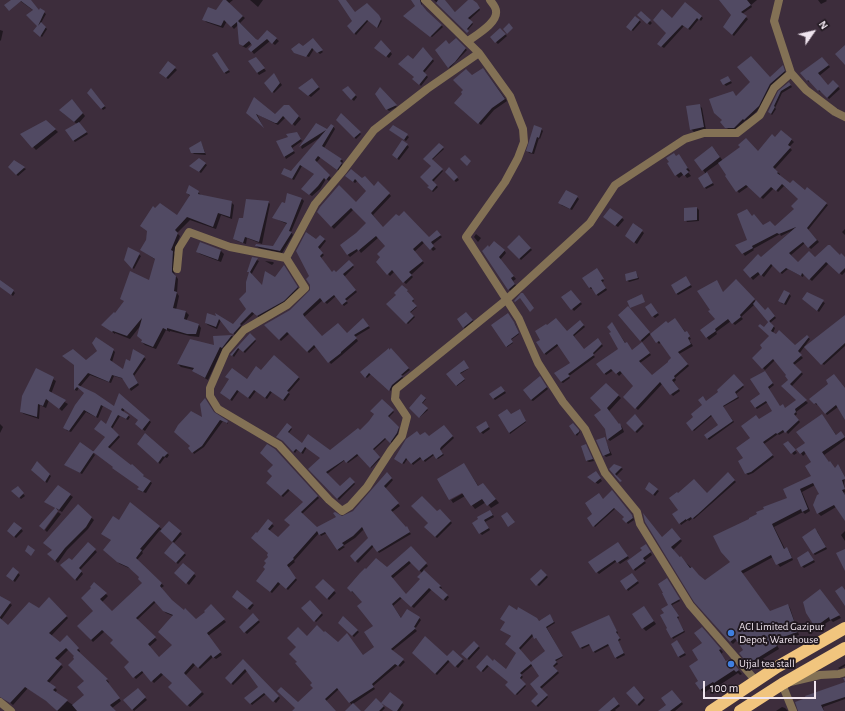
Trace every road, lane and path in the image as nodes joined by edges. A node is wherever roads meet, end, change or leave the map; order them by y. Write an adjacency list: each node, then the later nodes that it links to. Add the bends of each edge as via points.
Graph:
1 (425, 0): 4 (street)
2 (490, 0): 4 (street, via 496,11 496,18)
3 (779, 0): 6 (street, via 774,21)
4 (468, 41): 5 (street)
5 (479, 53): 8 (street, via 374,130 316,204); 10 (street, via 510,96 523,129 524,142 518,158 505,182 466,237)
6 (791, 73): 7 (street, via 806,90 835,112); 10 (street, via 774,88 760,115 738,133 704,132 685,139 615,185 590,223)
7 (845, 116)
8 (286, 258): 9 (street, via 230,247 189,232 179,248); 10 (street, via 304,288 287,305 244,330 226,351 210,388 210,396 218,409 279,445 342,511 367,487 402,436 407,417 395,399 396,389)
9 (177, 269)
10 (506, 300): 14 (street, via 519,319 538,362 563,402 584,429 605,473 637,512 640,524 690,605)
11 (845, 628): 14 (highway, via 777,666)
12 (845, 648): 15 (highway)
13 (845, 672): 15 (street)
14 (756, 681): 18 (highway)
15 (782, 684): 19 (highway); 20 (street)
16 (0, 702): 17 (street)
17 (11, 711)
18 (711, 711)
19 (740, 711)
20 (793, 711)

